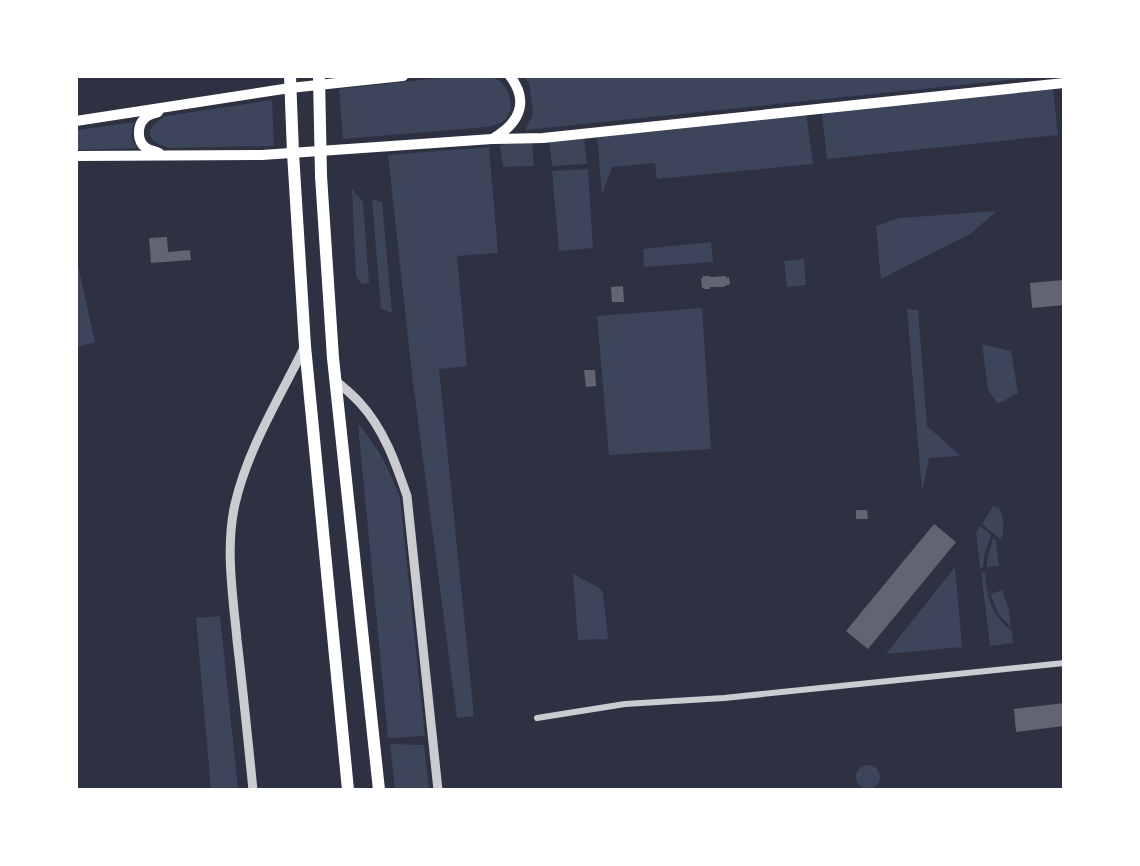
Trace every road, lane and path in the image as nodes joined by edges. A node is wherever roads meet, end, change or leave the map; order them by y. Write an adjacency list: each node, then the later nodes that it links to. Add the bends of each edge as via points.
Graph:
1 (403, 76): 3 (main road)
2 (510, 76): 8 (main road, via 517,86 520,108 509,128)
3 (319, 81): 4 (main road); 9 (highway)
4 (290, 82): 6 (main road); 10 (highway)
5 (1064, 83): 8 (main road, via 588,134)
6 (175, 106): 7 (main road); 12 (main road, via 145,117 139,130 144,147)
7 (76, 121)
8 (492, 140): 9 (main road)
9 (321, 152): 10 (main road); 14 (highway)
10 (293, 153): 12 (main road); 13 (highway)
11 (76, 156): 12 (main road)
12 (165, 156)
13 (304, 346): 17 (street, via 256,442 239,488 231,527 233,598); 18 (highway)
14 (336, 381): 19 (highway); 20 (street, via 361,404 382,435 407,496)
15 (1064, 663): 16 (street, via 724,698 625,704)
16 (537, 718)
17 (253, 789)
18 (348, 789)
19 (379, 789)
20 (438, 789)

